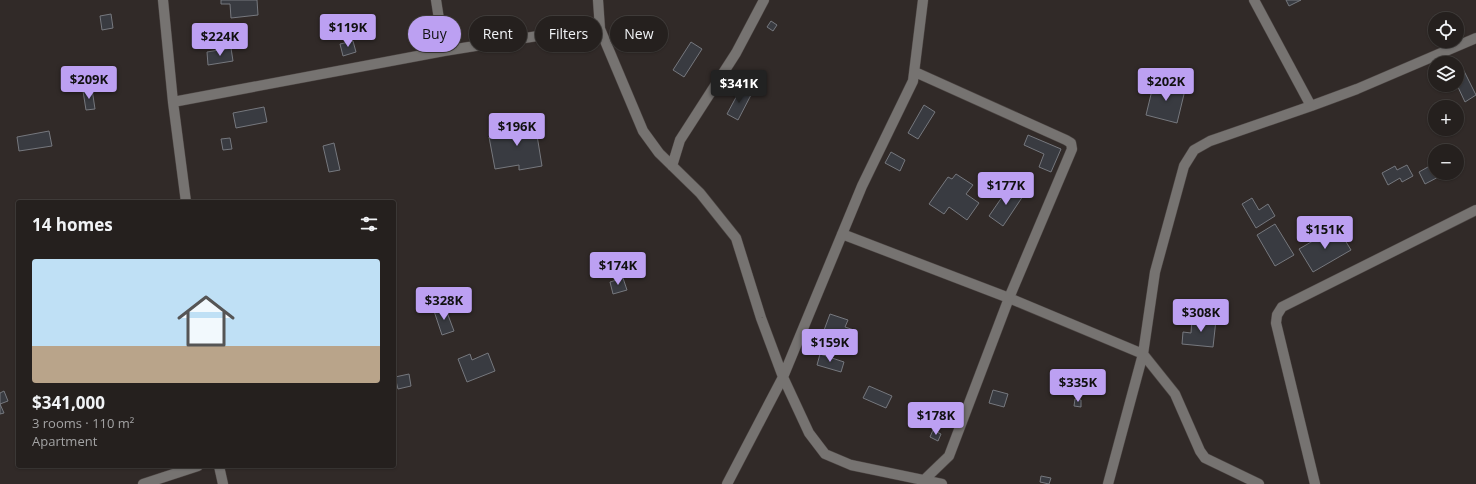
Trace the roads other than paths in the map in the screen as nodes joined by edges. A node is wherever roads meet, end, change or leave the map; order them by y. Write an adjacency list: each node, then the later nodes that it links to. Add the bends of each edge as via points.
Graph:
1 (163, 0): 15 (street)
2 (436, 0): 7 (street)
3 (598, 0): 8 (street)
4 (764, 0): 17 (street, via 736,53 680,140)
5 (922, 0): 14 (street)
6 (1254, 0): 16 (street)
7 (438, 16)
8 (599, 16)
9 (602, 34): 17 (street, via 642,130)
10 (535, 37): 12 (street)
11 (1476, 38): 16 (street)
12 (461, 49)
13 (444, 52): 15 (street)
14 (915, 72): 20 (street); 21 (street, via 1071,143 1072,149)
15 (173, 102): 18 (street)
16 (1311, 106): 22 (street, via 1210,141 1194,150 1184,166 1155,272)
17 (672, 166): 23 (street, via 700,193 736,238)
18 (186, 200)
19 (1476, 210): 33 (street, via 1279,310 1276,323)
20 (842, 234): 21 (street); 23 (street)
21 (1009, 298): 22 (street); 26 (street, via 949,456)
22 (1143, 354): 31 (street); 32 (street, via 1175,394 1205,458)
23 (783, 377): 26 (street, via 809,433 825,454 850,465); 29 (street)
24 (192, 468): 27 (street)
25 (219, 468): 28 (street)
26 (925, 482): 30 (street)
27 (143, 484)
28 (223, 484)
29 (727, 484)
30 (942, 484)
31 (1108, 484)
32 (1259, 484)
33 (1315, 484)

